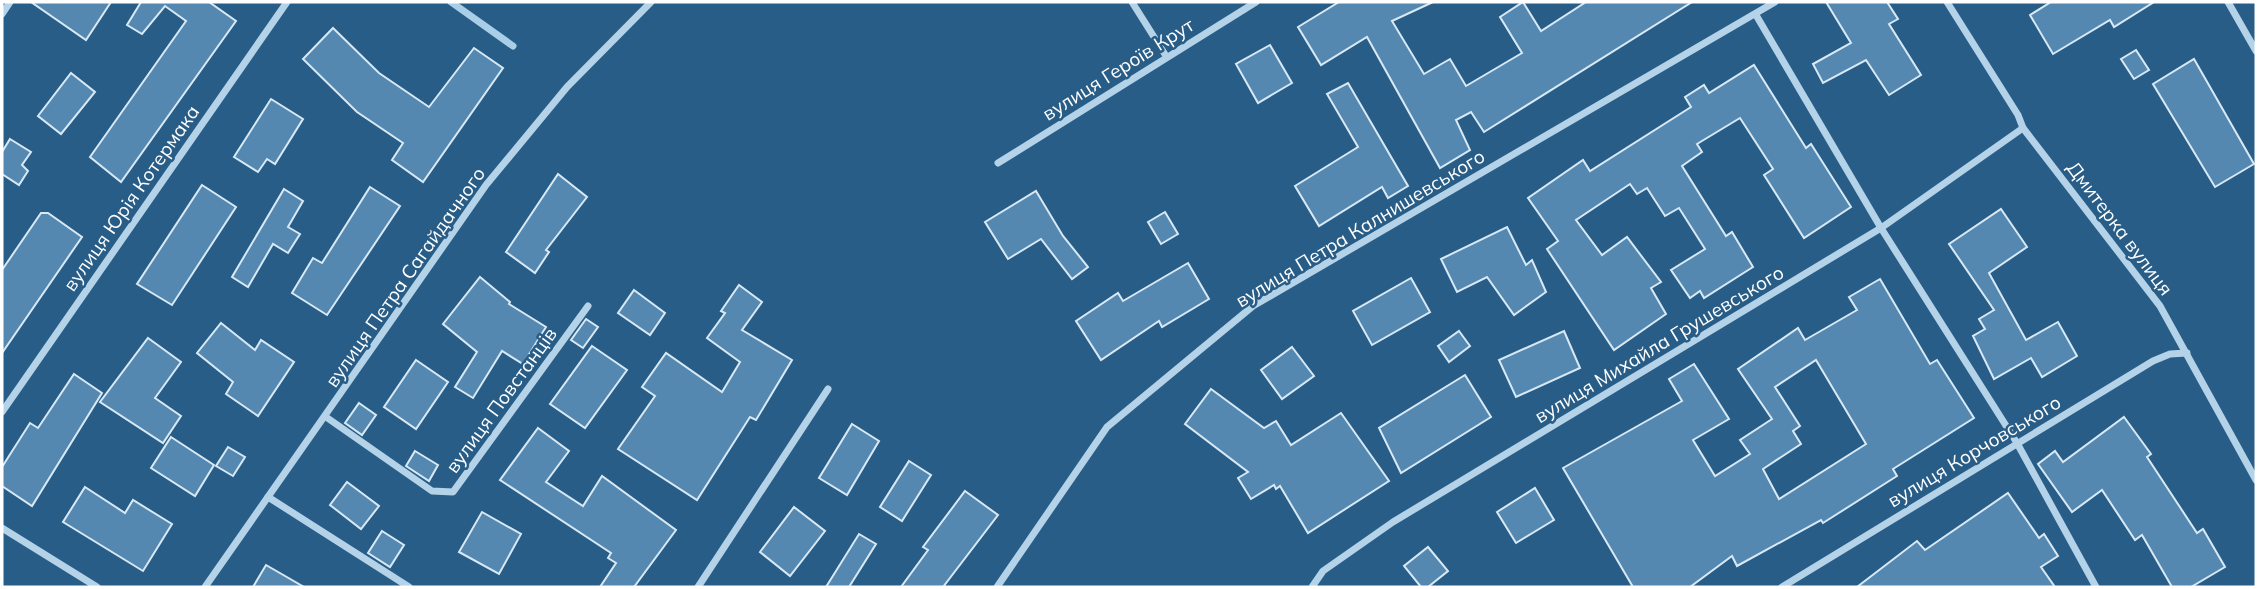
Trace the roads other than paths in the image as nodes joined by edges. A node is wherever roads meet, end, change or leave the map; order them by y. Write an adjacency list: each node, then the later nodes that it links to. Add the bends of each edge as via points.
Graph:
1 (10, 2): 9 (street)
2 (287, 2): 19 (street, вулиця Юрія Котермака)
3 (651, 2): 20 (street, вулиця Петра Сагайдачного, via 567,87 486,186)
4 (1132, 2): 12 (street)
5 (1256, 2): 12 (street, вулиця Героїв Крут)
6 (1775, 2): 10 (street, вулиця Петра Калнишевського)
7 (1947, 2): 13 (street, Дмитерка вулиця)
8 (2228, 2): 11 (street)
9 (2, 14)
10 (1756, 15): 15 (street); 29 (street, вулиця Петра Калнишевського, via 1253,306 1107,427)
11 (2256, 51)
12 (1166, 56): 14 (street, вулиця Героїв Крут)
13 (2024, 128): 15 (street, вулиця Михайла Грушевського); 17 (street, Дмитерка вулиця, via 2160,306)
14 (998, 163)
15 (1881, 228): 21 (street); 30 (street, вулиця Михайла Грушевського, via 1393,522 1323,571)
16 (589, 306): 20 (street, вулиця Повстанців, via 453,492 432,491)
17 (2187, 353): 21 (street, вулиця Корчовського, via 2153,361); 22 (street, Дмитерка вулиця)
18 (828, 388): 28 (street)
19 (2, 412)
20 (326, 417): 23 (street, вулиця Петра Сагайдачного)
21 (2017, 443): 31 (street, вулиця Корчовського); 32 (street)
22 (2256, 480)
23 (268, 497): 26 (street, вулиця Петра Сагайдачного); 27 (street)
24 (2, 527): 25 (street)
25 (97, 587)
26 (205, 587)
27 (409, 587)
28 (698, 587)
29 (997, 587)
30 (1312, 587)
31 (1782, 587)
32 (2096, 587)

